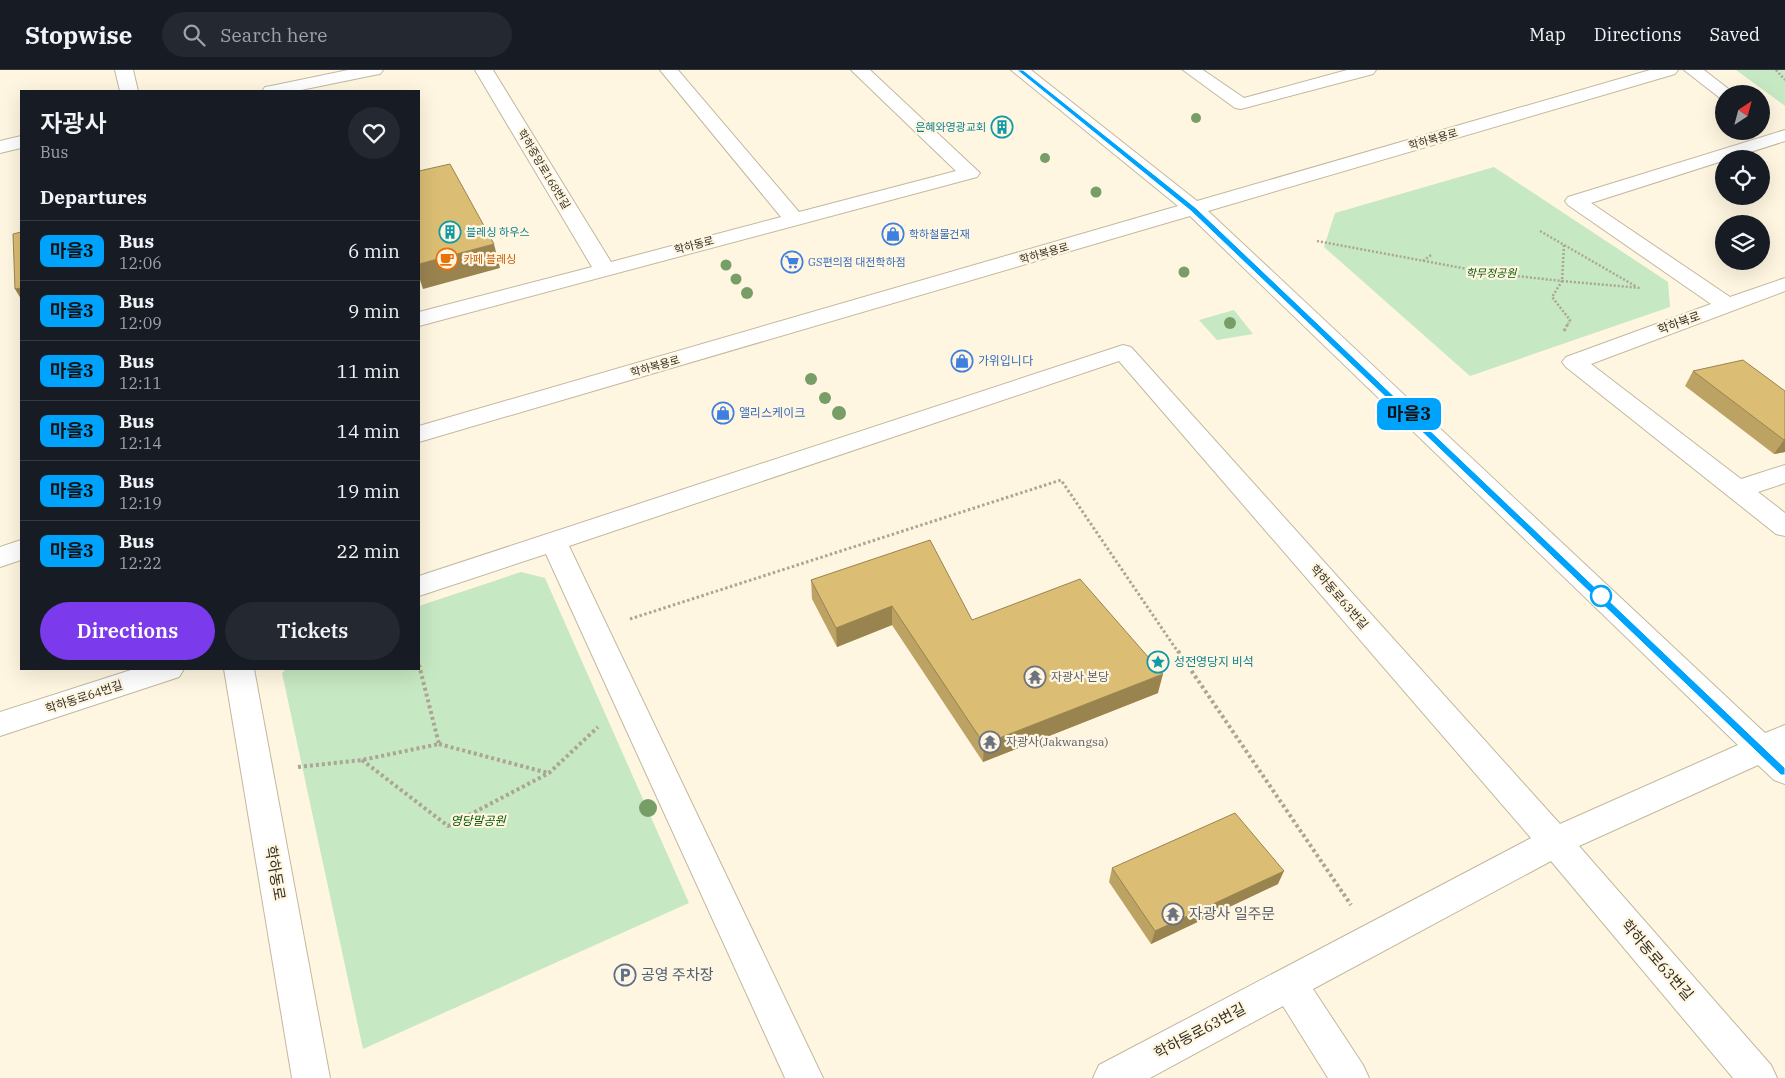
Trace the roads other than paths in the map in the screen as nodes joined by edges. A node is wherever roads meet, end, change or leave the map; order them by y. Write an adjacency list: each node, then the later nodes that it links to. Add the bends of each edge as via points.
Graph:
1 (124, 70): 13 (street)
2 (374, 70): 11 (street)
3 (484, 70): 20 (street, 학하중앙로168번길)
4 (669, 70): 19 (street)
5 (860, 70): 19 (street, 학하동로, via 970,173)
6 (1020, 70): 18 (street)
7 (1192, 70): 8 (street, via 1241,104)
8 (1367, 70)
9 (1669, 70): 18 (street, 학하복용로)
10 (1693, 70): 12 (street)
11 (291, 83): 14 (street)
12 (1715, 86)
13 (129, 90)
14 (274, 90)
15 (1779, 132): 22 (street, via 1575,201)
16 (20, 142): 17 (street)
17 (0, 147)
18 (1194, 209): 24 (street, 학하복용로); 35 (street)
19 (794, 219): 20 (street, 학하동로)
20 (604, 268): 23 (street, 학하동로)
21 (1785, 284): 22 (street, 학하북로)
22 (1728, 305): 26 (street, 학하북로, via 1574,362)
23 (420, 319)
24 (420, 434)
25 (1785, 474): 26 (street)
26 (1739, 489): 27 (street)
27 (1785, 527)
28 (553, 541): 31 (street); 37 (street, 학하동로63번길, via 1123,352); 40 (street)
29 (20, 550): 30 (street)
30 (0, 557)
31 (420, 586)
32 (166, 670): 34 (street, 학하동로64번길)
33 (239, 670): 39 (street, 학하동로)
34 (0, 724)
35 (1772, 743): 36 (street); 37 (street)
36 (1785, 771)
37 (1555, 842): 38 (street, 학하동로63번길); 43 (street, 학하동로63번길)
38 (1289, 984): 41 (street, 학하동로63번길); 42 (street)
39 (311, 1078)
40 (804, 1078)
41 (1112, 1078)
42 (1350, 1078)
43 (1758, 1078)

